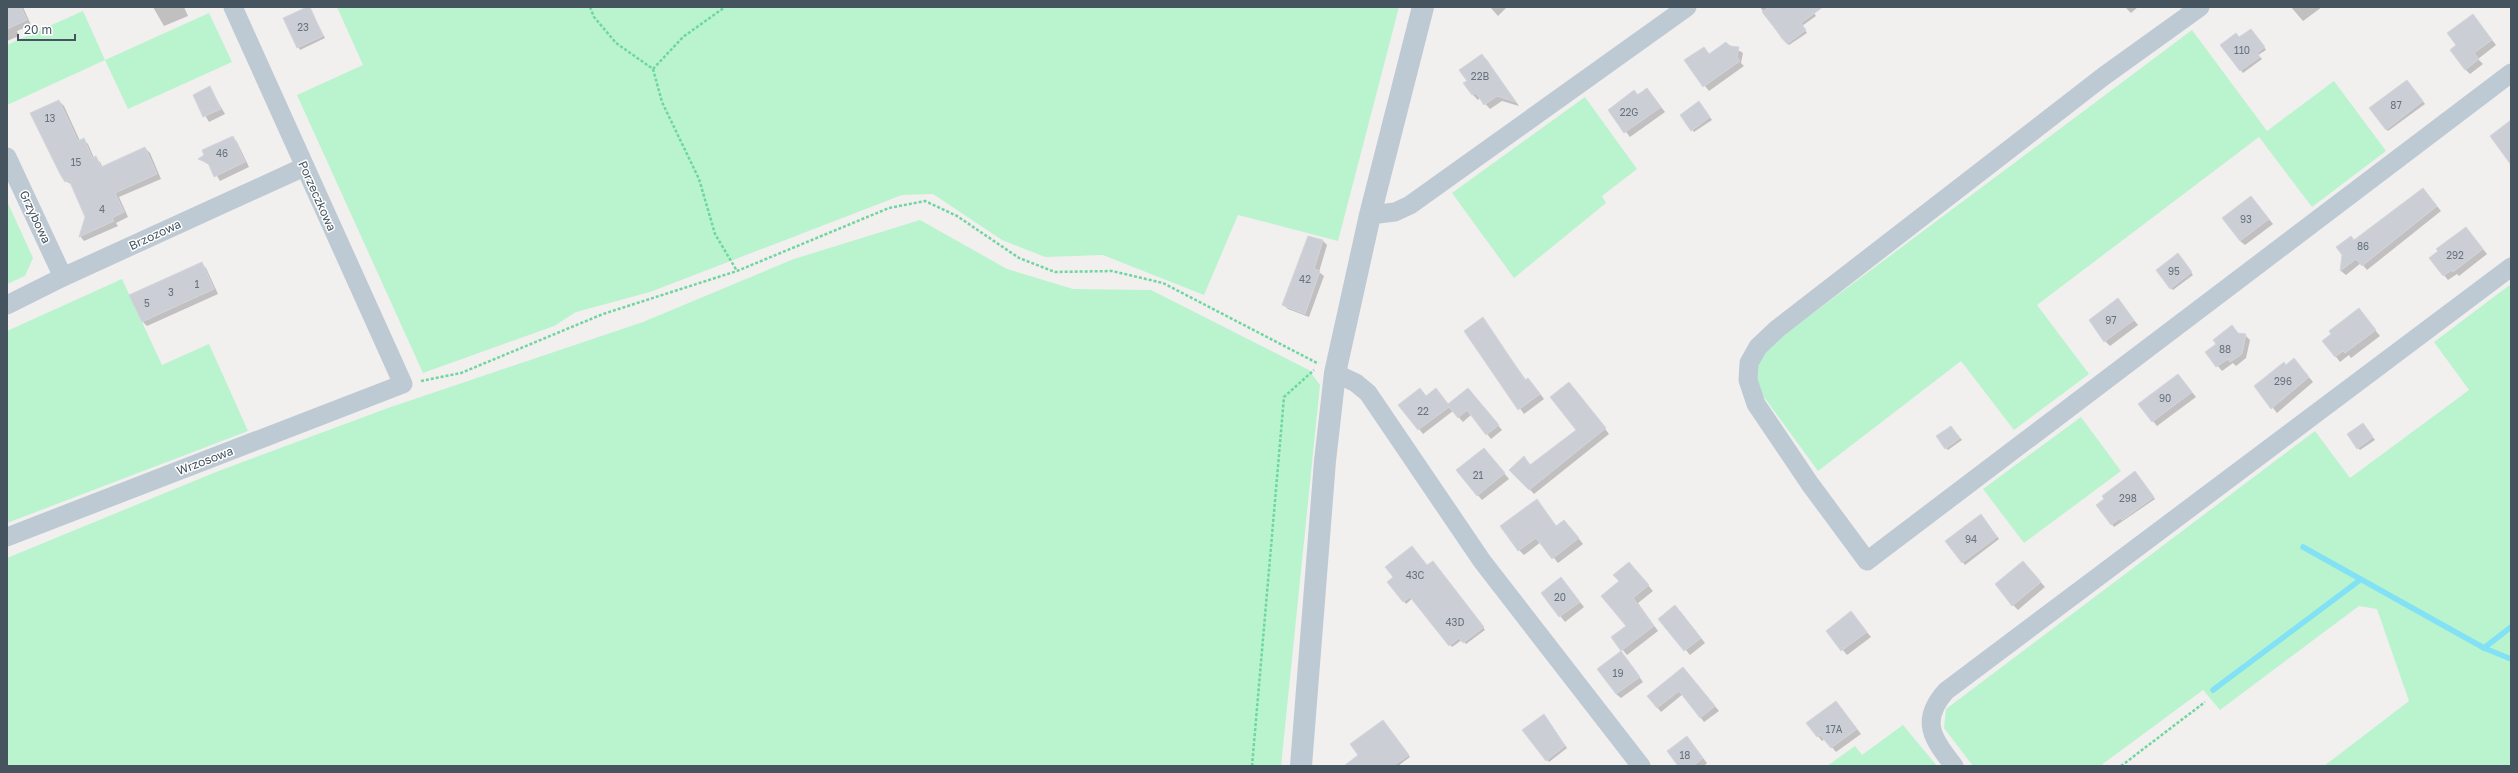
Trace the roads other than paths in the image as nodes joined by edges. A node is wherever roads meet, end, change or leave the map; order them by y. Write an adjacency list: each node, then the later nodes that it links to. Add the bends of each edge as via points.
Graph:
1 (233, 7): 7 (street, Porzeczkowa)
2 (1423, 7): 8 (street)
3 (1687, 7): 8 (street, via 1410,205 1395,212)
4 (2200, 7): 5 (street, via 2104,76 1782,325 1758,347 1749,363 1748,380 1756,404 1810,484 1867,561)
5 (2511, 73)
6 (7, 157): 10 (street, Grzybowa)
7 (304, 167): 10 (street, Brzozowa); 13 (street, Porzeczkowa)
8 (1370, 215): 12 (street)
9 (2511, 267): 17 (street, via 1946,691 1933,709 1930,719 1932,734)
10 (63, 277): 11 (street, Brzozowa)
11 (7, 305)
12 (1325, 372): 15 (street, via 1325,461); 16 (street, via 1356,383 1368,393 1482,561)
13 (403, 384): 14 (street, Wrzosowa)
14 (7, 537)
15 (1301, 766)
16 (1641, 766)
17 (1954, 766)

